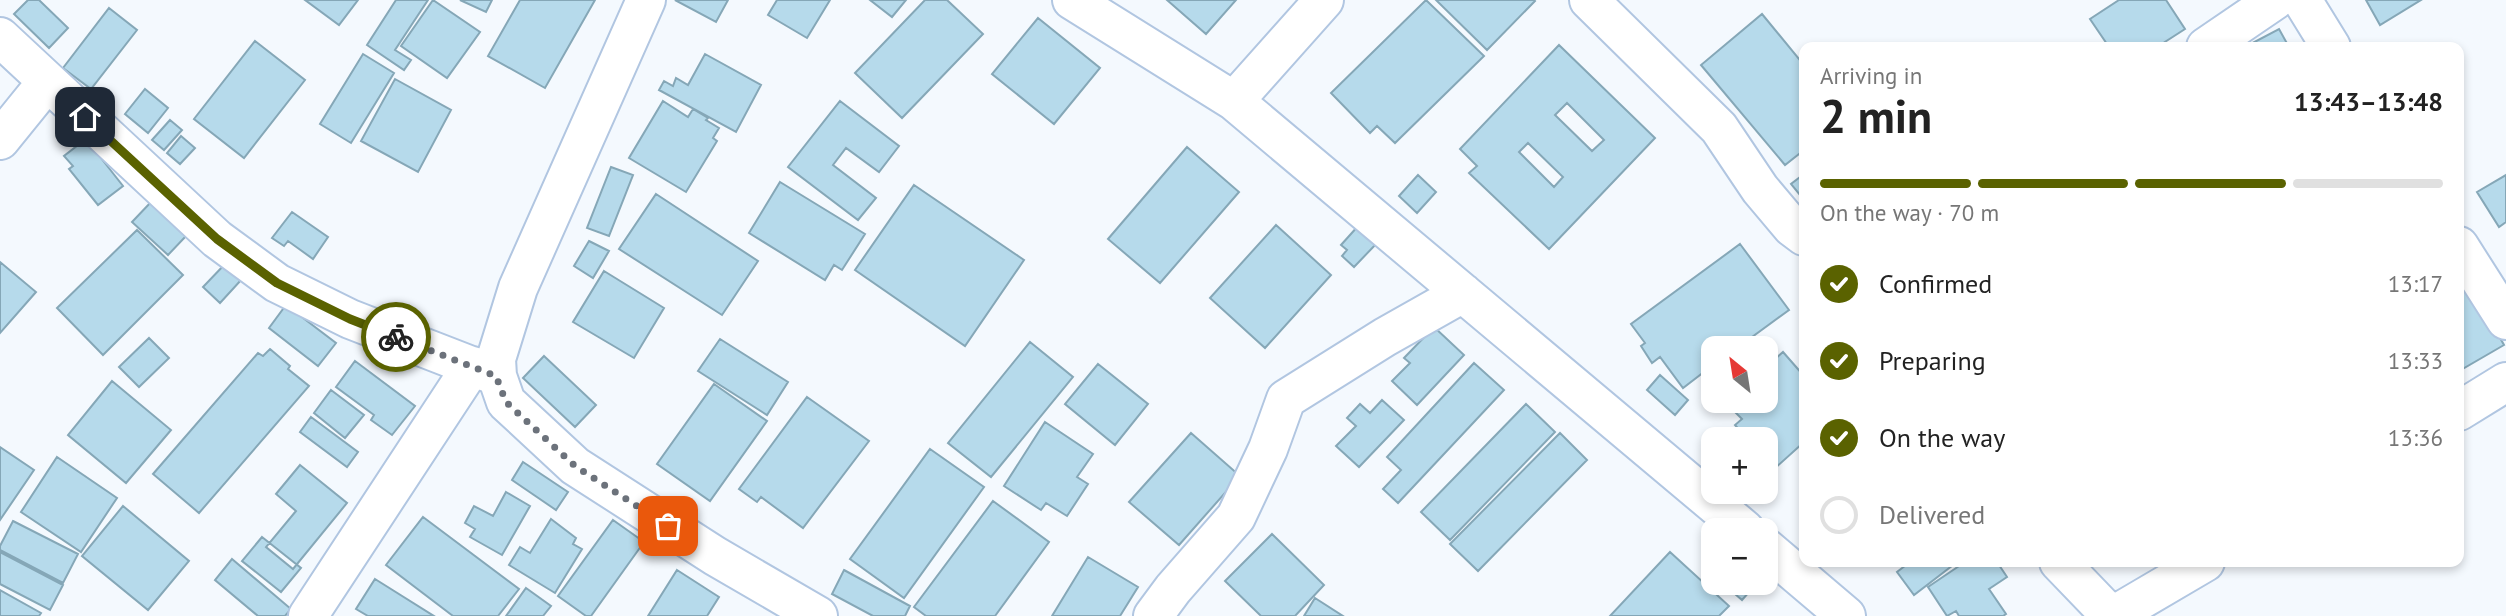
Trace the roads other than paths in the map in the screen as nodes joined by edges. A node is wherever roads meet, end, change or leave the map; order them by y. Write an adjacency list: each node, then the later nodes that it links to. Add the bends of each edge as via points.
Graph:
1 (646, 0): 17 (street, via 518,288 496,359)
2 (1072, 0): 11 (street)
3 (1324, 0): 11 (street)
4 (1589, 0): 13 (street, via 1719,128 1760,189)
5 (2275, 0): 8 (street)
6 (2302, 0): 9 (street)
7 (0, 37): 10 (street)
8 (2213, 42)
9 (2328, 42)
10 (47, 82): 12 (street); 17 (street, via 217,239 277,283 350,319)
11 (1234, 101): 15 (street)
12 (0, 140)
13 (1799, 232)
14 (2464, 254): 16 (street)
15 (1463, 293): 20 (street); 26 (street, via 1286,398 1236,517)
16 (2506, 320)
17 (484, 371): 24 (street, via 506,402 575,466); 25 (street)
18 (2506, 382): 19 (street)
19 (2464, 408)
20 (1731, 518)
21 (1778, 558): 27 (street)
22 (2064, 567): 28 (street)
23 (2196, 567): 28 (street)
24 (795, 610)
25 (308, 616)
26 (1153, 616)
27 (1846, 616)
28 (2112, 616)

